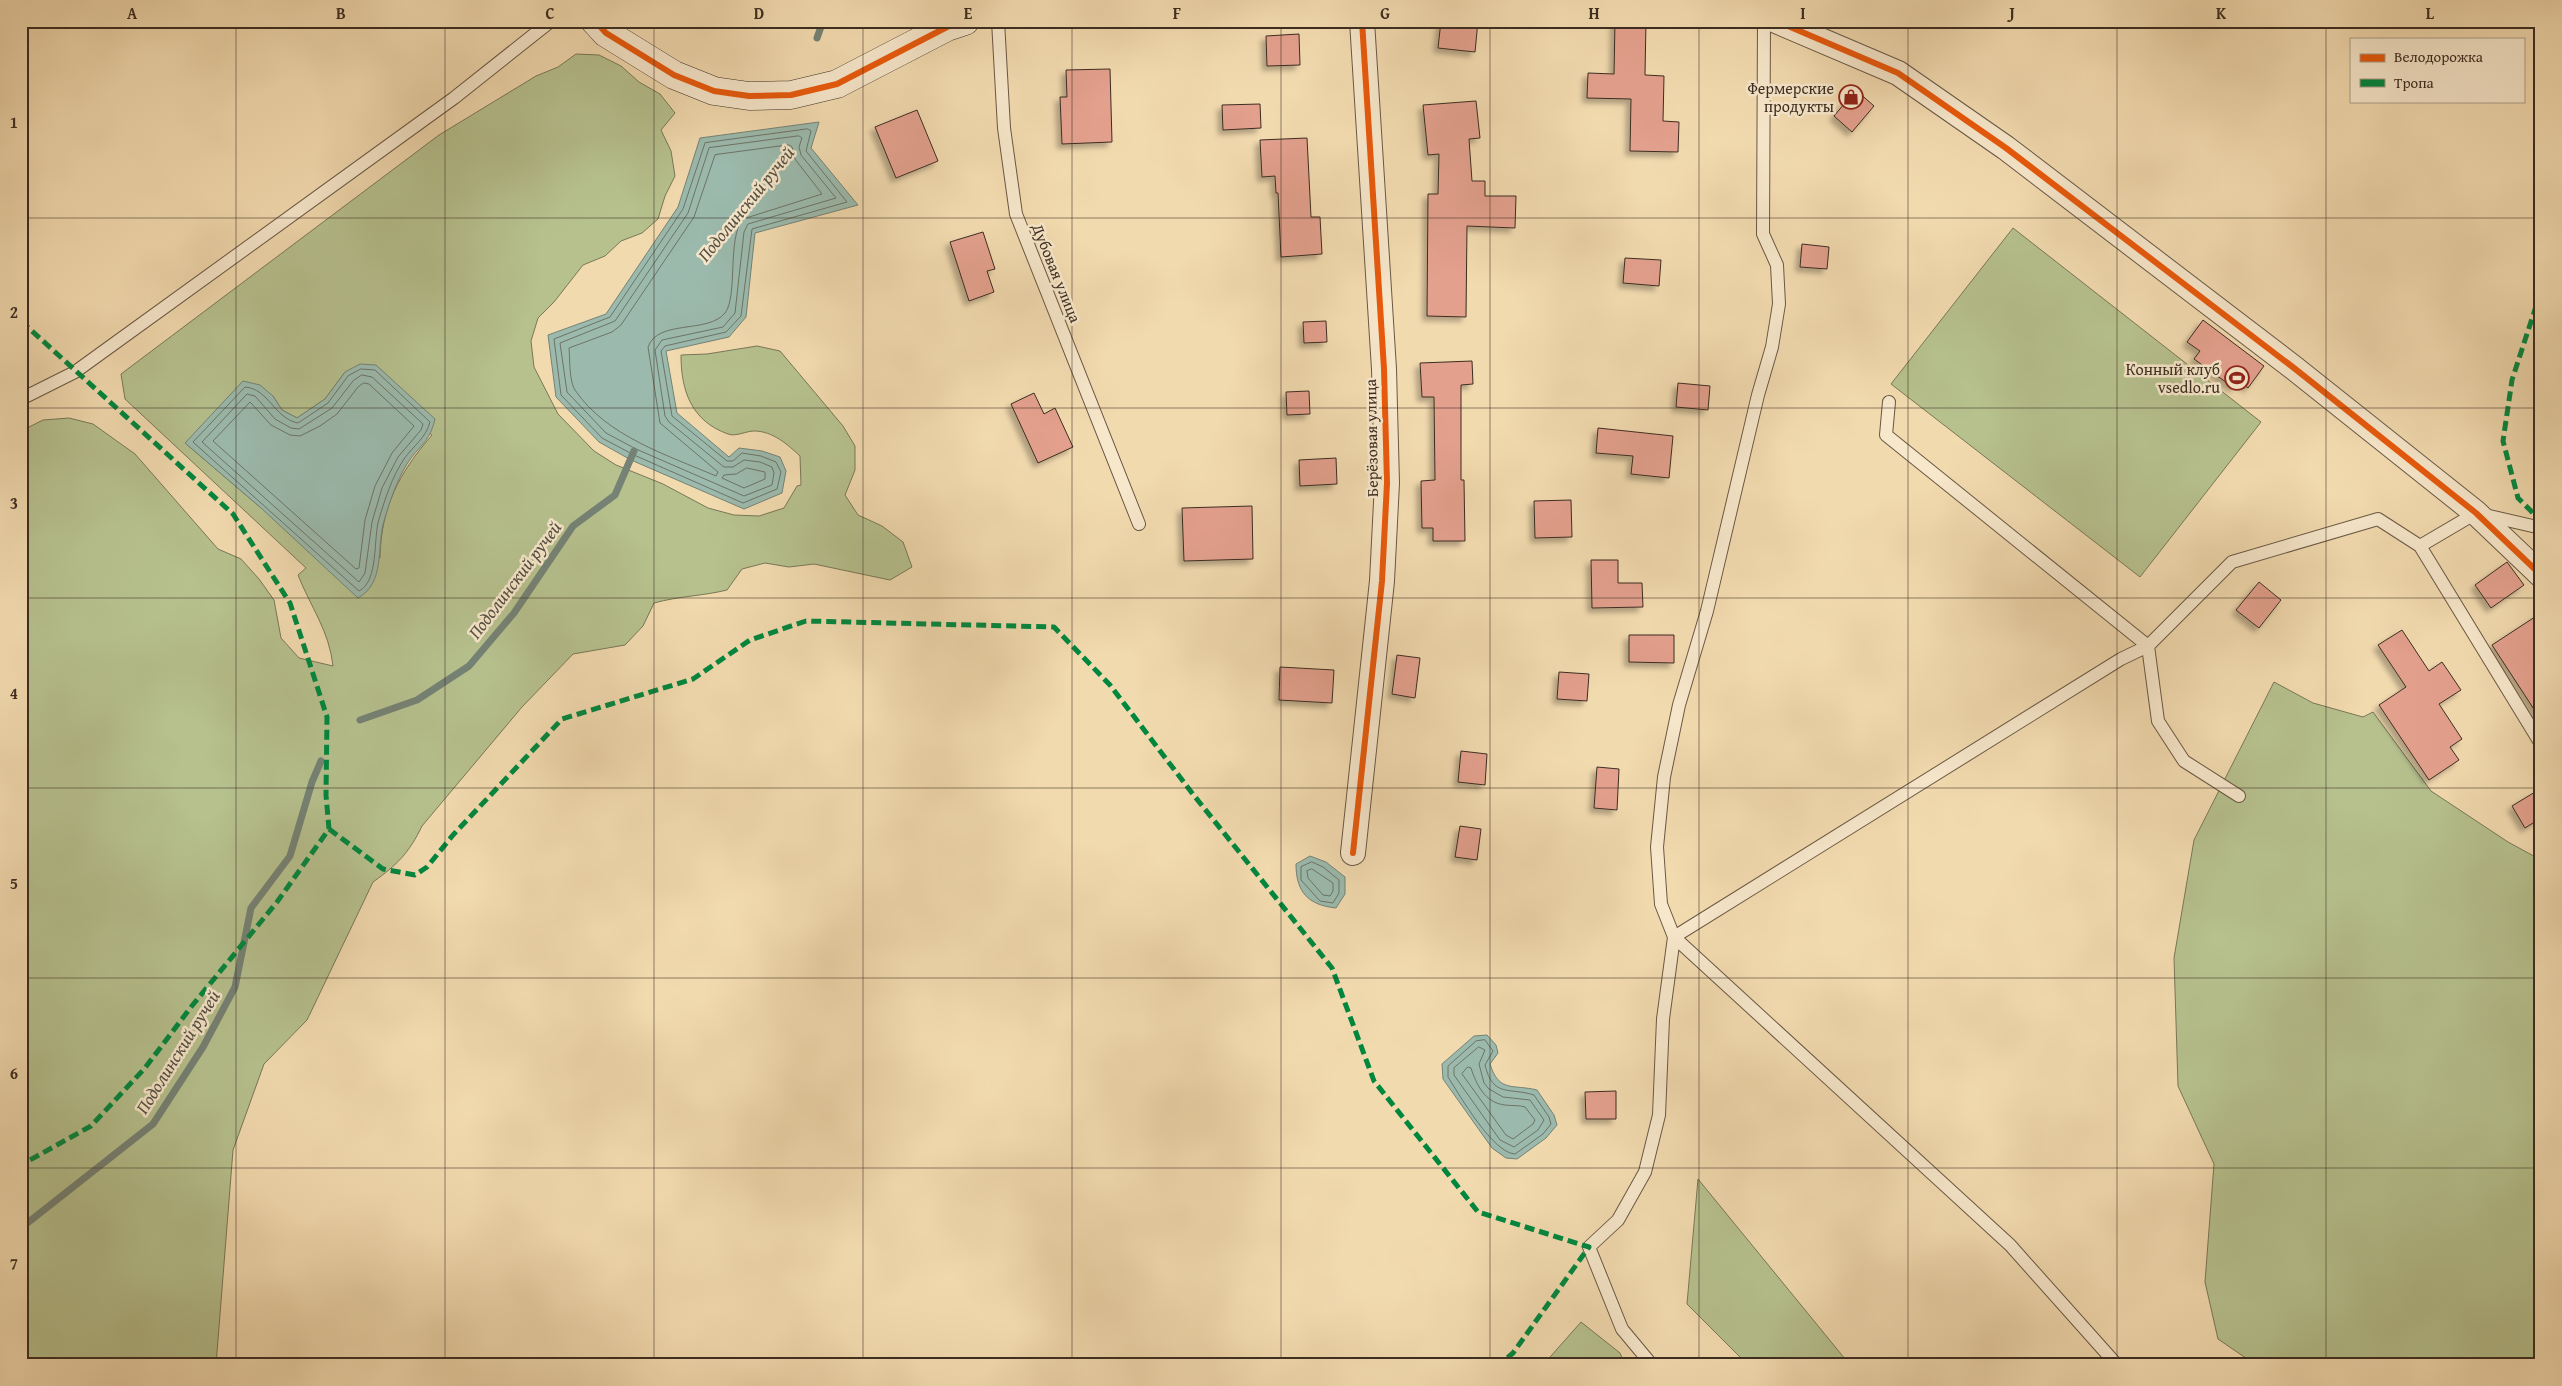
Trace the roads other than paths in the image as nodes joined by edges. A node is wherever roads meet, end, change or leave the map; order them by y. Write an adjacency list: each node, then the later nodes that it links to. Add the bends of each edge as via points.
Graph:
1 (551, 21): 8 (lane, via 454,98 75,372)
2 (595, 21): 3 (street, via 606,33 674,75 714,91 749,96 790,95 837,84)
3 (964, 21)
4 (998, 21): 11 (lane, Дубовая улица, via 1004,128 1016,214)
5 (1362, 21): 18 (street, Берёзовая улица, via 1384,369 1387,483 1382,581)
6 (1764, 21): 19 (lane, via 1763,234 1777,265 1779,304 1772,346 1707,611 1679,705 1664,777 1657,847 1661,904)
7 (1776, 21): 10 (street, via 1898,73 2006,148 2294,368)
8 (21, 399)
9 (1888, 402): 15 (lane, via 1886,435)
10 (2476, 513): 12 (lane); 13 (lane); 14 (street)
11 (1139, 524)
12 (2541, 528)
13 (2420, 546): 15 (lane, via 2378,519 2232,562); 16 (lane)
14 (2541, 575)
15 (2148, 646): 17 (lane, via 2158,721 2184,761); 19 (lane, via 2121,659)
16 (2541, 744)
17 (2239, 796)
18 (1353, 853)
19 (1674, 936): 20 (lane, via 1664,1019 1658,1116 1645,1172 1618,1220 1589,1247 1622,1329); 21 (lane, via 2010,1245)
20 (1652, 1365)
21 (2117, 1365)

